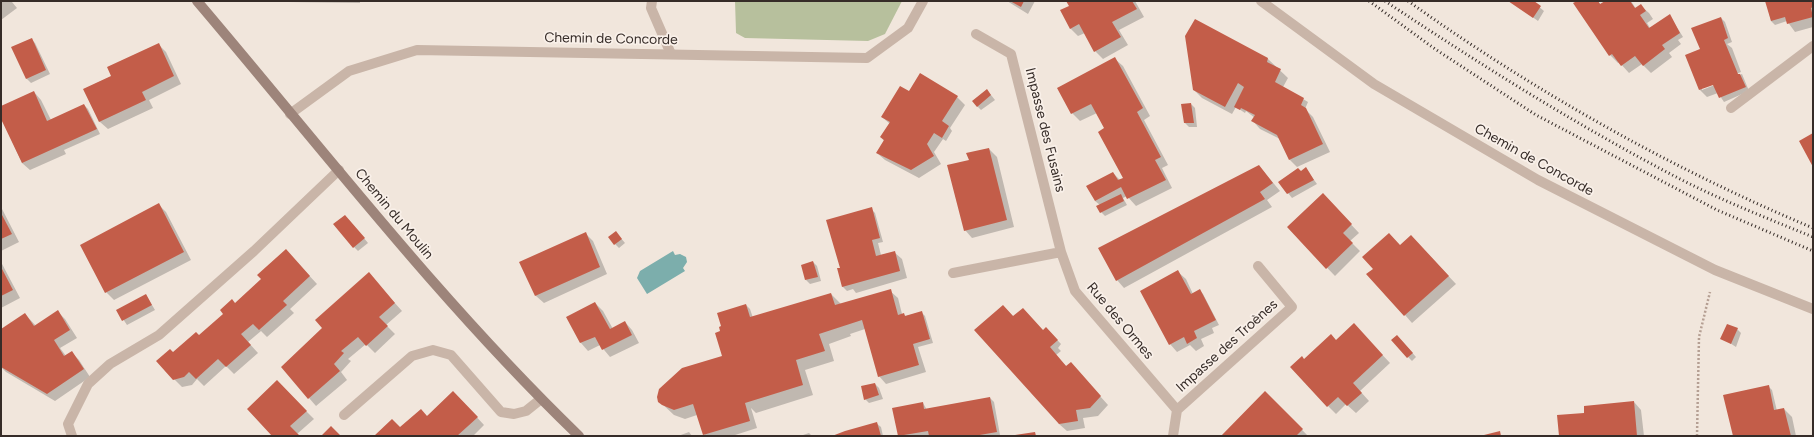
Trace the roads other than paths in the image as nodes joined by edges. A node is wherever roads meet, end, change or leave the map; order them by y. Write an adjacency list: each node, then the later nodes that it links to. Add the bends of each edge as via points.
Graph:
1 (197, 1): 9 (street, Chemin du Moulin)
2 (652, 1): 7 (street, via 651,8)
3 (923, 1): 7 (street, Chemin de Concorde, via 908,28 867,58)
4 (1261, 1): 14 (street, Chemin de Concorde, via 1374,84 1538,180 1715,270)
5 (976, 34): 11 (street, Impasse des Fusains, via 1011,54)
6 (1813, 46): 8 (street)
7 (671, 54): 9 (street, Chemin de Concorde, via 417,50 349,71)
8 (1731, 108)
9 (290, 114): 10 (street, Chemin du Moulin)
10 (339, 170): 15 (street, Chemin du Moulin, via 470,324); 18 (street, via 254,251 159,335 110,364 88,384 68,424)
11 (1061, 252): 13 (street); 16 (street, Rue des Ormes, via 1075,291)
12 (1258, 266): 16 (street, Impasse des Troènes, via 1292,307)
13 (953, 273)
14 (1813, 309)
15 (541, 399): 17 (street, via 526,412 501,412 451,355 433,350 412,356); 19 (street, Chemin du Moulin)
16 (1177, 410): 20 (street)
17 (344, 415)
18 (72, 436)
19 (579, 436)
20 (1173, 436)

